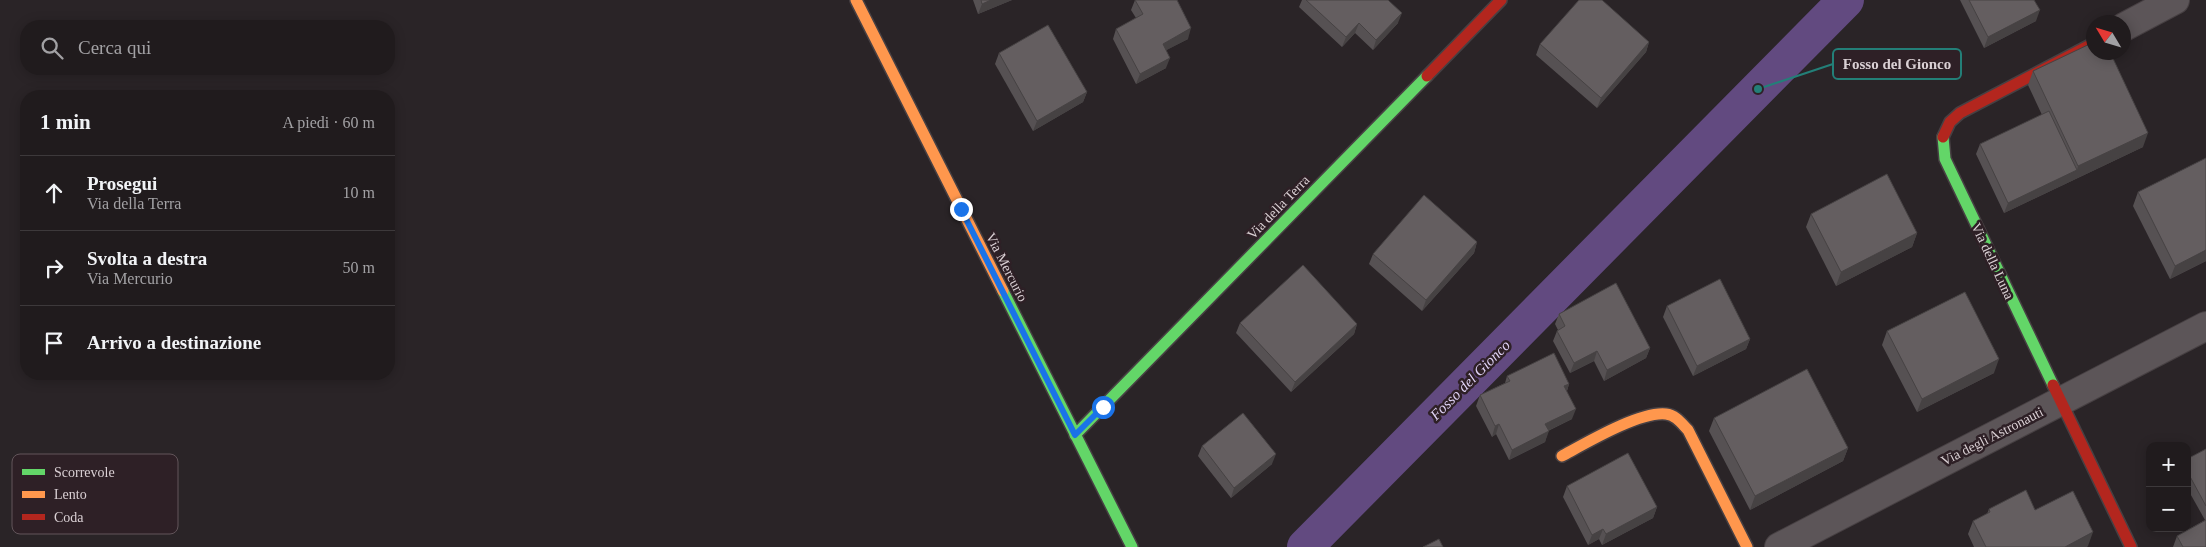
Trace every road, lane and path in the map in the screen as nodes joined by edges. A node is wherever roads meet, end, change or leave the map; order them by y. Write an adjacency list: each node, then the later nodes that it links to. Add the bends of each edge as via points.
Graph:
1 (856, 0): 8 (street, Via Mercurio)
2 (1501, 0): 8 (street, Via della Terra)
3 (2175, 0): 4 (street)
4 (2131, 23)
5 (2086, 47): 7 (street, Via della Luna, via 1960,113 1948,124 1941,142 1945,159)
6 (2206, 326): 7 (street, Via degli Astronauti)
7 (2060, 402): 12 (street, Via degli Astronauti); 13 (street, Via della Luna)
8 (1075, 435): 10 (street, Via Mercurio)
9 (1562, 456): 11 (street, via 1652,415 1669,414 1688,430)
10 (1132, 547)
11 (1746, 547)
12 (1779, 547)
13 (2131, 547)

